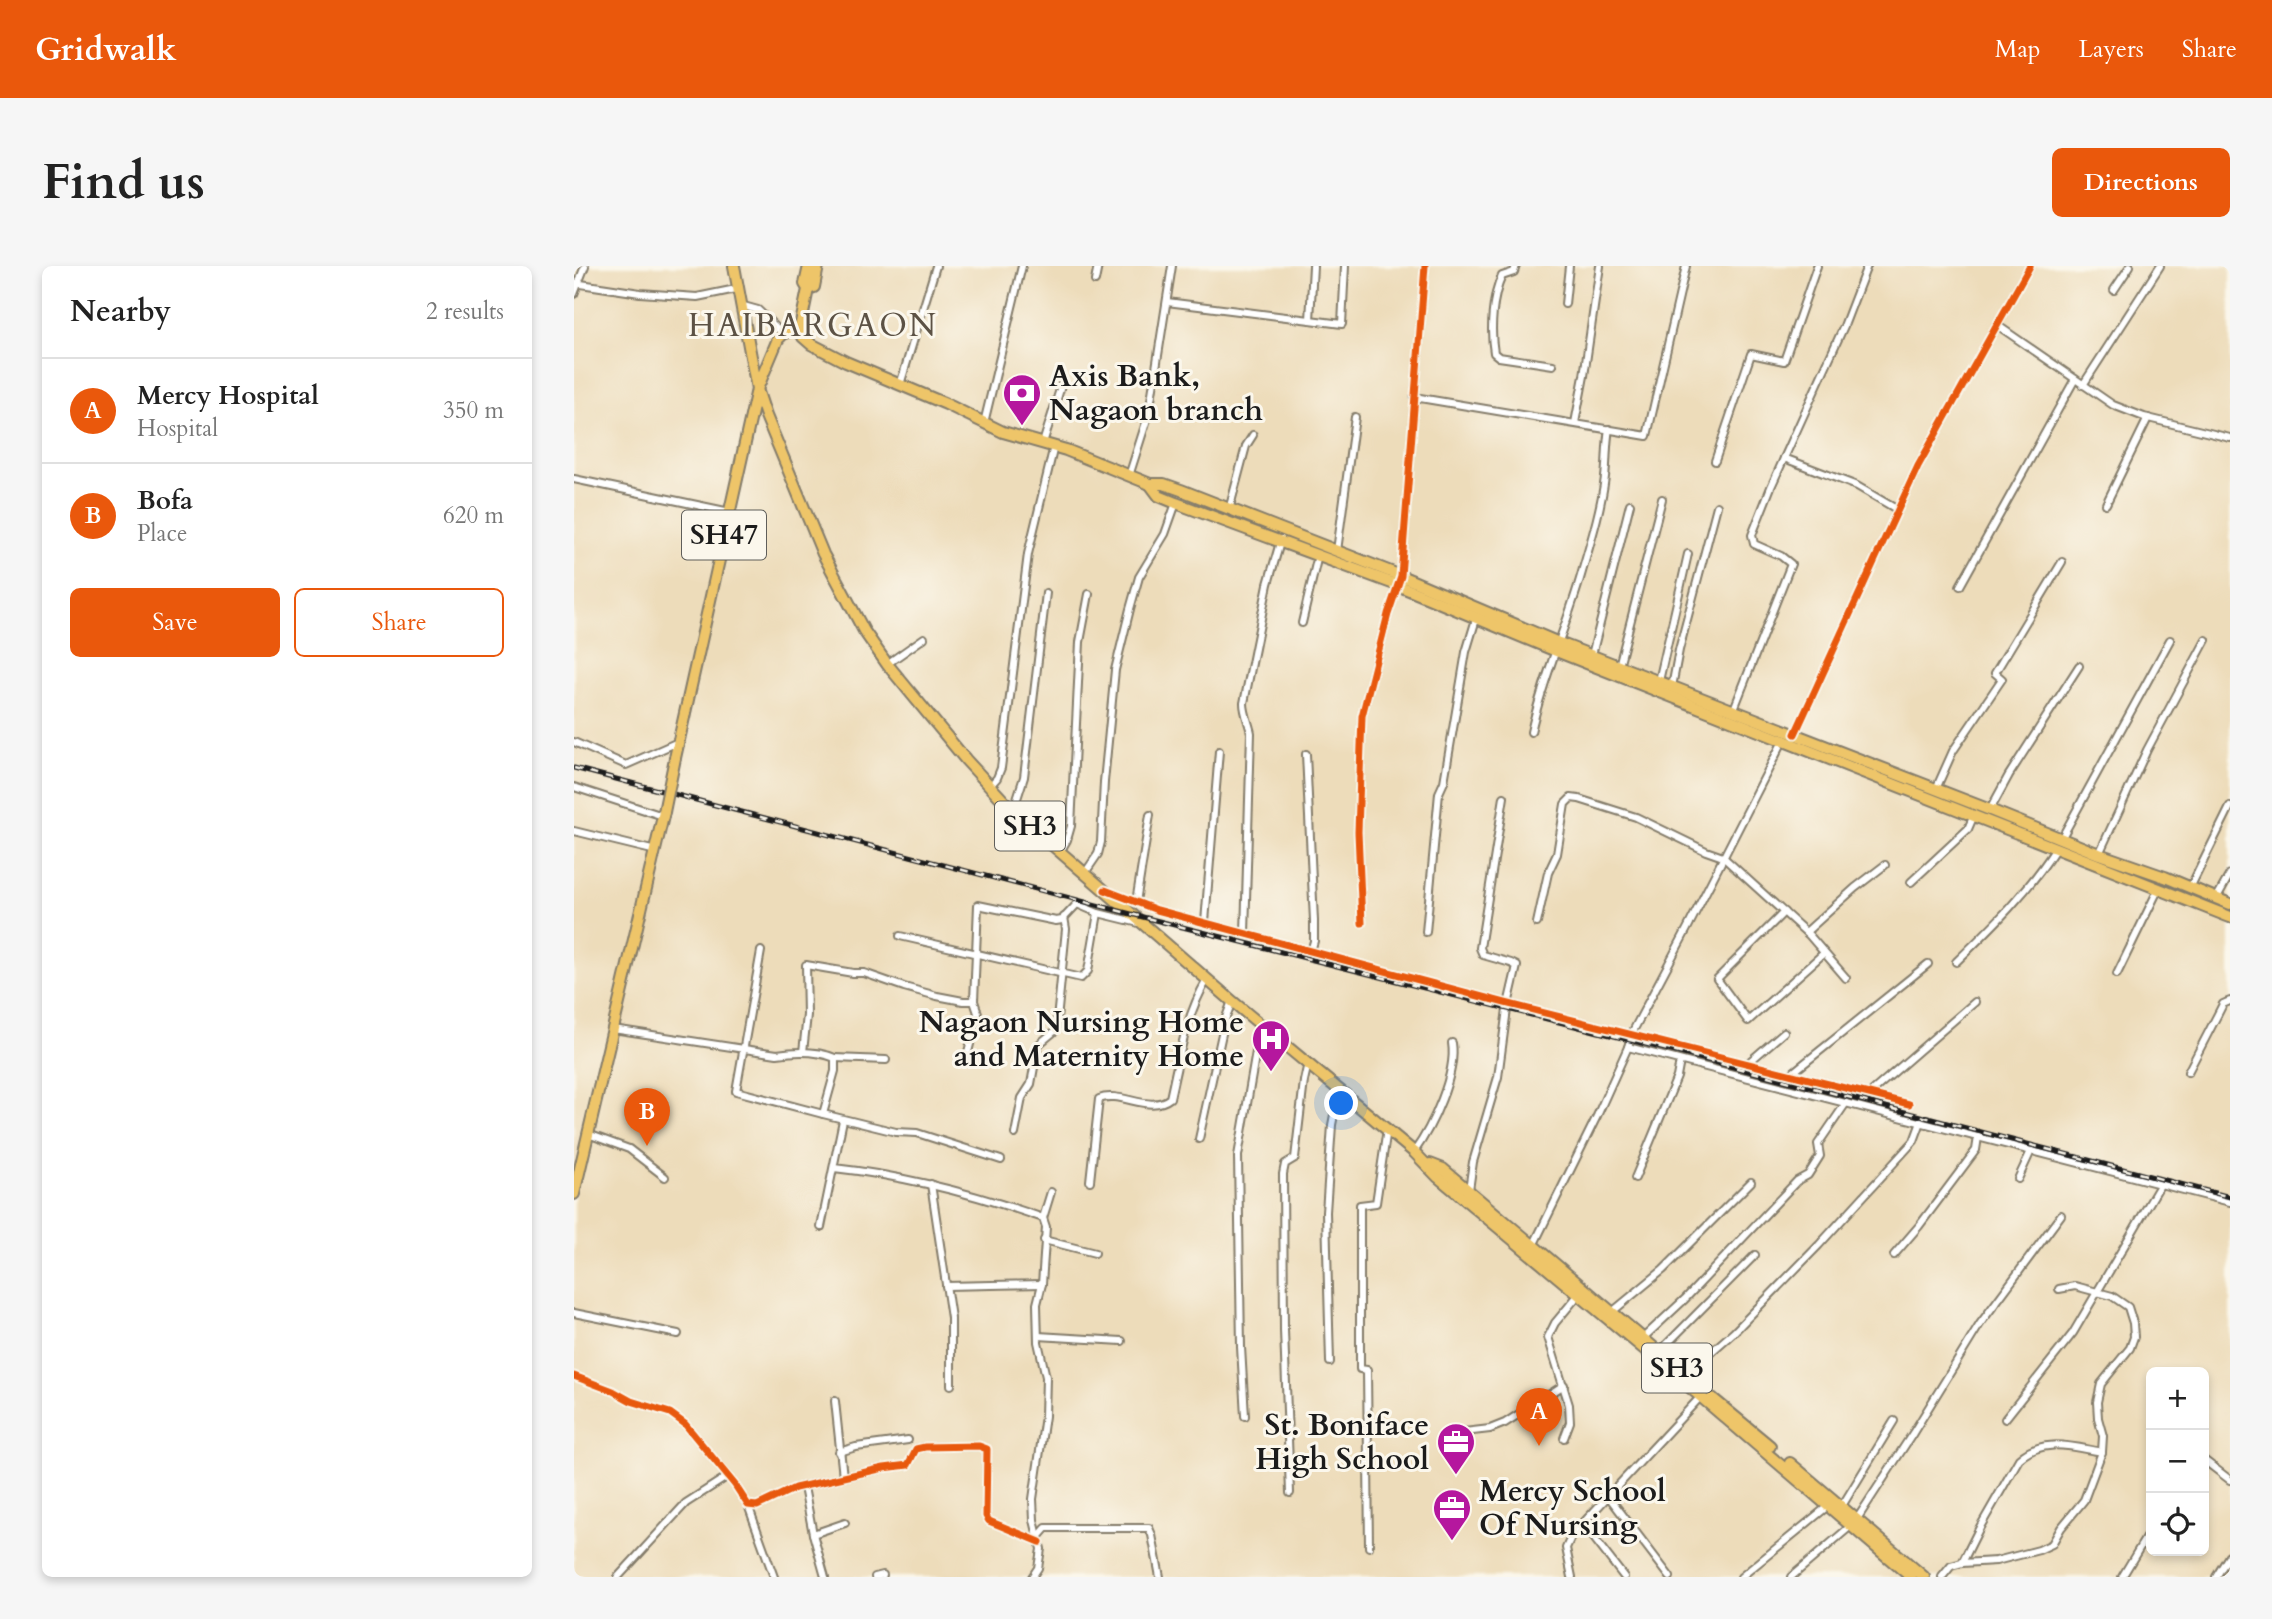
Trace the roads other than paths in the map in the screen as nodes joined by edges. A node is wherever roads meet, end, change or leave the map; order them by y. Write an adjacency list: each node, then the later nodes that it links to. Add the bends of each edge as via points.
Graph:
1 (585, 266): 22 (street)
2 (733, 266): 23 (main road, SH3)
3 (809, 266): 24 (main road)
4 (818, 266): 24 (main road, via 814,287)
5 (936, 266): 36 (street)
6 (1022, 266): 43 (street)
7 (1098, 266): 21 (street)
8 (1172, 266): 27 (street)
9 (1313, 266): 30 (street)
10 (1345, 266): 30 (street, via 1342,324)
11 (1425, 266): 40 (street)
12 (1516, 266): 34 (street, via 1498,285 1494,353)
13 (1569, 266): 28 (street)
14 (1600, 266): 44 (street)
15 (1686, 266): 45 (street, via 1647,436)
16 (1817, 266): 50 (street, via 1784,361 1751,354)
17 (1867, 266): 49 (street)
18 (2030, 266): 31 (street)
19 (2130, 266): 25 (street)
20 (2160, 266): 37 (street)
21 (1095, 281)
22 (576, 284): 23 (street, via 697,297); 26 (street)
23 (737, 289): 29 (main road, SH3)
24 (808, 289): 32 (main road)
25 (2114, 290)
26 (574, 294)
27 (1167, 302): 30 (street); 51 (street, via 1149,413)
28 (1565, 304)
29 (740, 305): 33 (street, via 758,310); 39 (main road, SH3)
30 (1310, 320)
31 (1997, 325): 35 (street); 60 (street)
32 (800, 328): 33 (main road); 36 (main road, via 811,344)
33 (783, 334): 39 (main road, SH47)
34 (1553, 365)
35 (2075, 379): 37 (street); 68 (street)
36 (900, 385): 43 (main road)
37 (2083, 385): 42 (street, via 2113,405)
38 (1061, 386): 48 (street)
39 (757, 389): 61 (main road, SH47); 78 (main road, SH3, via 823,554)
40 (1413, 397): 44 (street); 67 (street)
41 (1355, 417): 63 (street)
42 (2148, 418): 47 (street); 56 (street)
43 (984, 423): 48 (main road)
44 (1575, 423): 45 (street)
45 (1609, 429): 76 (street, via 1604,480)
46 (1252, 435): 59 (street)
47 (2230, 438)
48 (1049, 445): 51 (main road); 90 (street, via 1027,564 1001,768)
49 (1784, 458): 60 (street, via 1857,486); 83 (street, via 1752,535 1754,544 1791,564)
50 (1715, 461)
51 (1129, 476): 53 (main road)
52 (574, 479): 61 (street)
53 (1150, 484): 55 (main road, via 1159,496); 59 (main road, via 1164,484)
54 (1661, 499): 79 (street)
55 (1176, 503): 62 (main road); 107 (street, via 1165,534 1139,577 1130,609 1115,670 1101,842)
56 (2106, 503)
57 (1630, 504): 77 (street)
58 (1717, 506): 82 (street)
59 (1229, 510): 62 (main road)
60 (1898, 510): 85 (street)
61 (730, 512): 87 (main road, SH47)
62 (1281, 537): 63 (main road); 65 (main road); 126 (street, via 1244,703 1251,733)
63 (1336, 552): 67 (main road)
64 (1688, 554): 81 (street)
65 (1318, 555): 67 (main road); 72 (street)
66 (2062, 562): 92 (street, via 1994,673 2002,679 1953,751)
67 (1399, 581): 71 (main road); 76 (main road); 122 (street, via 1362,716)
68 (1960, 586)
69 (1046, 593): 96 (street, via 1024,777)
70 (1089, 594): 103 (street, via 1080,642 1071,826)
71 (1476, 619): 76 (main road); 124 (street, via 1439,793)
72 (1302, 623)
73 (924, 638): 78 (street)
74 (2170, 640): 101 (street)
75 (2206, 640): 104 (street, via 2147,750)
76 (1558, 647): 77 (main road); 84 (street); 85 (main road)
77 (1592, 655): 79 (main road)
78 (887, 664): 90 (main road, SH3)
79 (1619, 666): 81 (main road)
80 (2079, 666): 95 (street)
81 (1659, 681): 82 (main road)
82 (1672, 687): 83 (main road)
83 (1734, 709): 85 (main road)
84 (1531, 732)
85 (1788, 735): 92 (main road); 99 (main road); 105 (street)
86 (574, 742): 87 (street, via 626,765)
87 (679, 742): 97 (main road, SH47, bridge)
88 (1219, 751): 120 (street)
89 (1306, 754): 129 (street, via 1314,921)
90 (989, 787): 96 (main road, SH3)
91 (574, 788): 97 (street)
92 (1936, 789): 95 (main road)
93 (1504, 797): 142 (street, via 1480,947 1483,955 1517,966)
94 (2230, 807): 110 (street)
95 (1990, 810): 101 (main road)
96 (1013, 811): 103 (main road, SH3)
97 (664, 814): 102 (main road, SH47)
98 (1150, 815): 114 (street)
99 (1974, 815): 101 (main road); 109 (street, via 1968,828)
100 (574, 831): 102 (street)
101 (2059, 843): 104 (main road); 112 (main road); 132 (street, via 2012,907)
102 (656, 851): 143 (main road, SH47)
103 (1060, 852): 107 (main road, SH3)
104 (2099, 854): 110 (main road)
105 (1723, 857): 116 (street); 123 (street, via 1636,817 1571,799 1565,804 1557,854); 146 (street)
106 (1885, 864): 125 (street)
107 (1085, 873): 111 (main road, SH3)
108 (2230, 874): 113 (street)
109 (1910, 882)
110 (2190, 888): 113 (main road)
111 (1105, 890): 114 (street); 121 (main road, SH3)
112 (2158, 890): 118 (main road); 134 (street)
113 (2217, 899): 115 (main road)
114 (1136, 902): 120 (street)
115 (2230, 904)
116 (1784, 912): 125 (street); 130 (street, via 1717,979 1748,1021)
117 (1098, 914): 119 (street, via 1077,904); 121 (street); 135 (street, via 1088,971 1081,978)
118 (2230, 917)
119 (1064, 918): 131 (street, via 1056,921 978,905); 135 (street)
120 (1205, 922): 126 (street)
121 (1141, 923): 137 (main road, SH3)
122 (1362, 923)
123 (1537, 923)
124 (1426, 932)
125 (1806, 932): 130 (street)
126 (1245, 933): 129 (street)
127 (900, 936): 131 (street)
128 (761, 951): 149 (street)
129 (1311, 951): 142 (street)
130 (1824, 953): 136 (street)
131 (976, 955): 135 (street); 138 (street)
132 (1956, 962)
133 (1928, 964): 158 (street)
134 (2116, 974)
135 (1062, 975): 168 (street, via 1056,1030 1038,1045)
136 (1846, 978)
137 (1208, 980): 140 (main road, SH3); 179 (street, via 1182,1044 1170,1098 1164,1103 1099,1099)
138 (974, 1001): 150 (street, via 904,988 864,973 806,965); 151 (street, via 978,1013)
139 (2230, 1001): 157 (street, via 2223,1004)
140 (1232, 1002): 144 (main road, SH3); 170 (street)
141 (1975, 1002): 160 (street)
142 (1508, 1004): 146 (street); 183 (street, via 1497,1077)
143 (613, 1029): 149 (street); 167 (main road, SH47)
144 (1265, 1029): 155 (main road, SH3); 214 (street, via 1258,1040 1238,1156)
145 (1784, 1032): 156 (street)
146 (1632, 1033): 148 (street); 156 (street)
147 (1452, 1043): 172 (street, via 1438,1110)
148 (1628, 1048): 154 (street); 191 (street)
149 (742, 1049): 150 (street); 163 (street, via 736,1091)
150 (803, 1052): 152 (street)
151 (968, 1052)
152 (835, 1058): 153 (street); 163 (street)
153 (886, 1060)
154 (1680, 1061): 161 (street); 177 (street)
155 (1308, 1063): 159 (main road, SH3); 227 (street, via 1295,1158 1285,1164 1283,1174)
156 (1748, 1063): 158 (street)
157 (2188, 1072)
158 (1790, 1074): 160 (street)
159 (1339, 1089): 166 (main road, SH3); 207 (street, via 1326,1212)
160 (1869, 1094): 162 (street)
161 (1846, 1103): 165 (street); 204 (street, via 1818,1144 1820,1156 1808,1175)
162 (1909, 1104)
163 (823, 1114): 164 (street)
164 (843, 1120): 173 (street, via 917,1133); 175 (street)
165 (1921, 1122): 169 (street); 208 (street, via 1914,1141 1819,1245)
166 (1387, 1129): 172 (main road, SH3); 238 (street, via 1376,1203 1360,1205 1360,1369 1367,1370)
167 (588, 1134): 176 (street, via 629,1149); 185 (main road, SH47)
168 (1015, 1134)
169 (1978, 1137): 171 (street); 194 (street, via 1976,1150)
170 (1199, 1139)
171 (2031, 1151): 178 (street); 182 (street)
172 (1414, 1152): 174 (main road, SH3)
173 (1001, 1160)
174 (1427, 1163): 183 (main road, SH3, via 1443,1169); 191 (main road, SH3, via 1438,1177)
175 (834, 1168): 181 (street); 189 (street)
176 (665, 1177)
177 (1635, 1178)
178 (2018, 1179)
179 (1090, 1181)
180 (1751, 1182): 200 (street, via 1663,1270)
181 (931, 1184): 188 (street); 196 (street)
182 (2160, 1185): 186 (street); 199 (street)
183 (1468, 1191): 191 (main road, SH3)
184 (1051, 1192): 188 (street)
185 (574, 1194)
186 (2230, 1202)
187 (2061, 1215): 232 (street, via 1980,1324)
188 (1042, 1218): 190 (street)
189 (821, 1227)
190 (1044, 1240): 192 (street); 195 (street)
191 (1531, 1250): 198 (main road, SH3)
192 (1094, 1253)
193 (1755, 1255): 206 (street)
194 (1894, 1255)
195 (1042, 1284): 196 (street); 203 (street)
196 (946, 1286): 210 (street)
197 (2059, 1289): 199 (street, via 2075,1286)
198 (1581, 1292): 200 (main road, SH3); 211 (street, via 1548,1337); 212 (main road, SH3)
199 (2096, 1293): 215 (street, via 2073,1333); 221 (street, via 2112,1296 2128,1307 2134,1336 2130,1348 2101,1384 2096,1402)
200 (1612, 1312): 204 (main road, SH3)
201 (574, 1313): 202 (street)
202 (678, 1334)
203 (1038, 1336): 205 (street); 237 (street, via 1046,1377 1033,1499)
204 (1642, 1339): 206 (main road, SH3)
205 (1122, 1341)
206 (1659, 1352): 208 (main road, SH3)
207 (1330, 1363)
208 (1685, 1375): 212 (main road, SH3)
209 (574, 1376): 223 (street, via 670,1413 685,1424)
210 (951, 1385)
211 (1564, 1385): 217 (street, via 1505,1423); 218 (street, via 1570,1422)
212 (1703, 1395): 228 (street); 230 (main road, SH3); 231 (main road, SH3)
213 (835, 1401): 220 (street)
214 (1245, 1416)
215 (2005, 1419)
216 (1894, 1422): 231 (street)
217 (1447, 1434)
218 (1564, 1438)
219 (908, 1440): 220 (street)
220 (839, 1452): 224 (street)
221 (2102, 1452): 240 (street, via 2084,1500 2052,1544 1996,1561); 240 (street, via 2061,1445 2027,1452)
222 (2209, 1464): 225 (street)
223 (728, 1476): 229 (street); 242 (street, via 686,1503)
224 (843, 1477): 226 (street); 237 (street, via 908,1465 916,1449 979,1446 987,1449 989,1521)
225 (2230, 1480)
226 (804, 1487): 229 (street, via 757,1506); 235 (street)
227 (1290, 1493)
228 (1609, 1497): 234 (street); 254 (street)
229 (748, 1505): 246 (street)
230 (1828, 1506): 232 (main road, SH3); 255 (street)
231 (1842, 1506): 232 (main road, SH3)
232 (1854, 1522): 256 (street); 257 (main road, SH3); 258 (main road, SH3)
233 (845, 1523): 235 (street)
234 (1583, 1524): 252 (street, via 1566,1548); 253 (street)
235 (813, 1534): 247 (street)
236 (2146, 1537): 260 (street)
237 (1040, 1539): 241 (street); 251 (street, via 1046,1528 1149,1528)
238 (1369, 1547)
239 (2229, 1556): 261 (street)
240 (1962, 1563): 259 (street, via 1951,1566)
241 (1038, 1568): 249 (street); 250 (street)
242 (624, 1571): 244 (street); 245 (street)
243 (883, 1575): 248 (street)
244 (618, 1577)
245 (630, 1577)
246 (774, 1577)
247 (825, 1577)
248 (875, 1577)
249 (1032, 1577)
250 (1039, 1577)
251 (1160, 1577)
252 (1572, 1577)
253 (1624, 1577)
254 (1670, 1577)
255 (1741, 1577)
256 (1791, 1577)
257 (1911, 1577)
258 (1924, 1577)
259 (1942, 1577)
260 (2122, 1577)
261 (2216, 1577)

